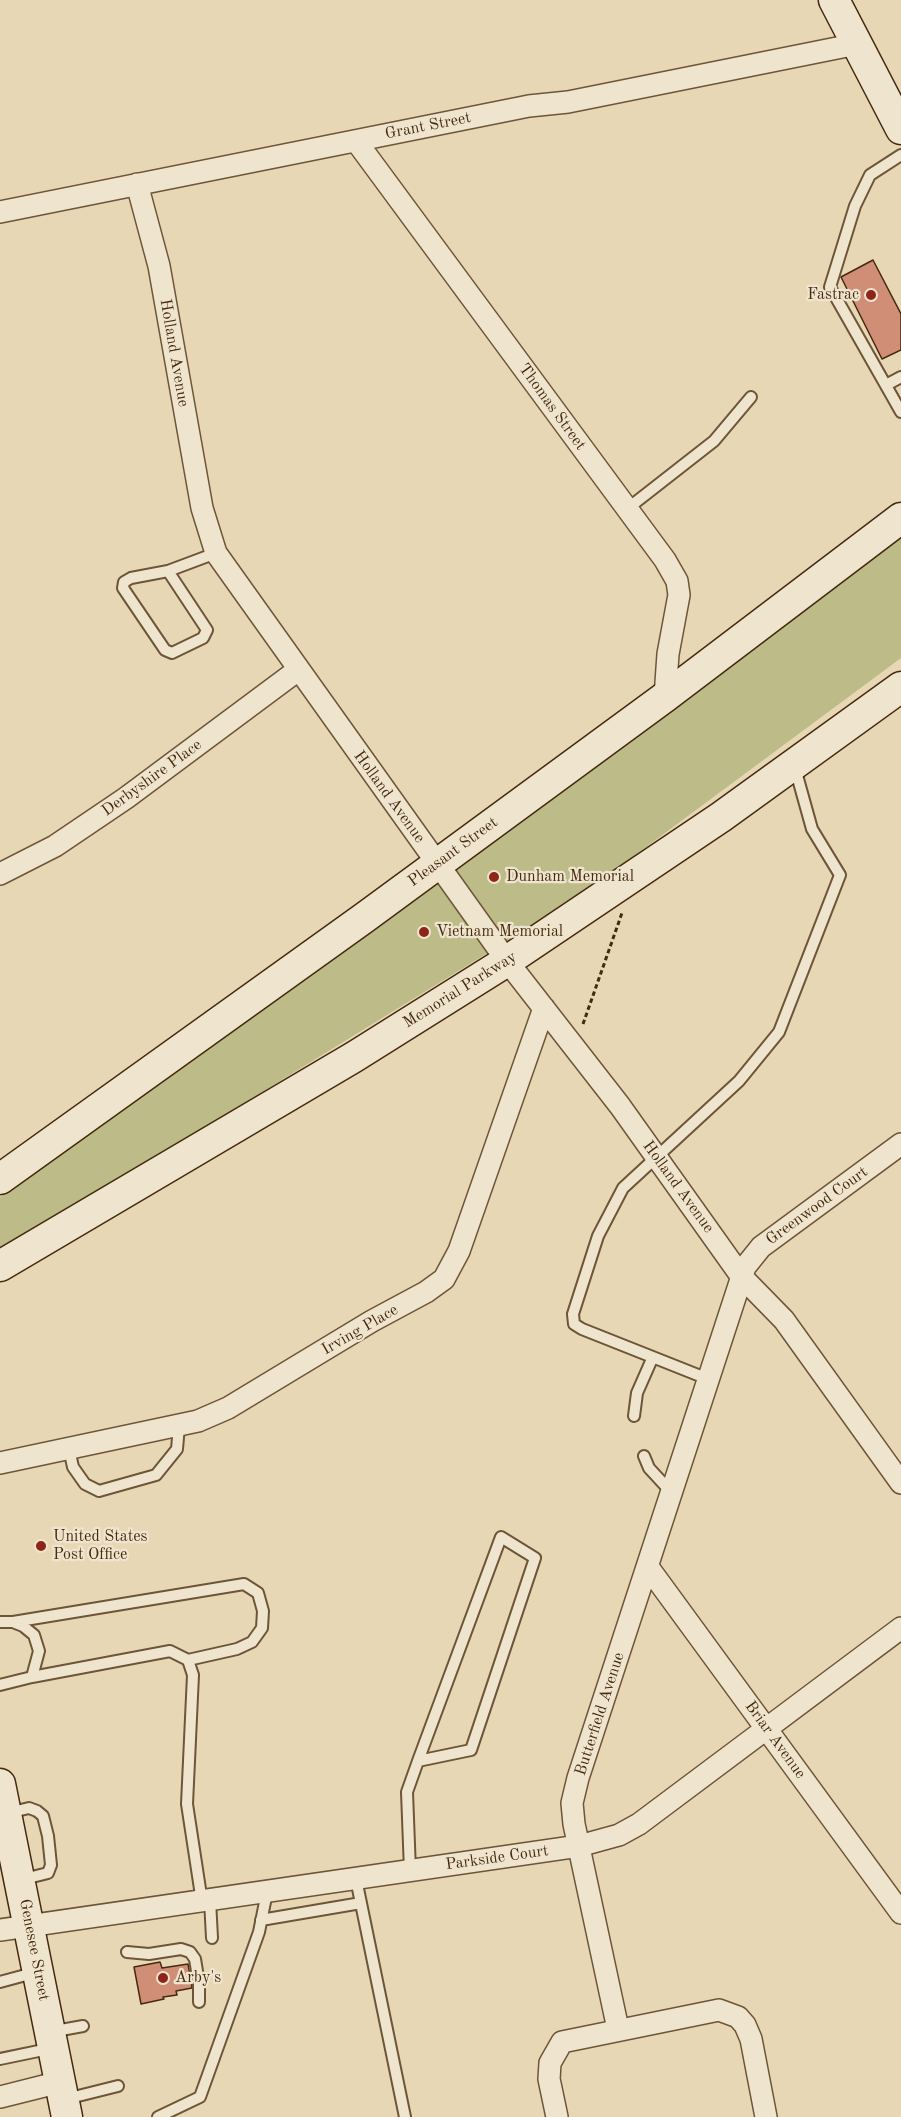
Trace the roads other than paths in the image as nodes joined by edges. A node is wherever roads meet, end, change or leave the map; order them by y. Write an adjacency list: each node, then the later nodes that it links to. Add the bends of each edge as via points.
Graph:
1 (834, 0): 2 (street)
2 (857, 44): 3 (street); 4 (street, Grant Street)
3 (901, 129)
4 (356, 141): 6 (street, Grant Street); 12 (street, Thomas Street)
5 (901, 155): 9 (lane, via 870,175 855,206 830,287)
6 (137, 184): 7 (street, Grant Street); 14 (street, Holland Avenue, via 159,266 202,508)
7 (0, 212)
8 (901, 377): 9 (lane)
9 (886, 385): 11 (lane)
10 (751, 396): 12 (lane, via 714,441)
11 (901, 412)
12 (627, 509): 18 (street, Thomas Street, via 677,581 679,595)
13 (901, 518): 18 (street, Pleasant Street)
14 (216, 553): 15 (lane); 16 (street, Holland Avenue)
15 (168, 571): 15 (lane, via 131,578 123,588 165,650 172,652 203,638 207,630)
16 (298, 670): 20 (street, Holland Avenue); 21 (street, Derbyshire Place, via 126,798 55,846)
17 (901, 687): 19 (street, Memorial Parkway)
18 (665, 697): 20 (street, Pleasant Street)
19 (794, 764): 22 (street, Memorial Parkway); 25 (lane, via 812,829 840,875 779,1032 739,1081)
20 (437, 863): 22 (street, Holland Avenue); 26 (street, Pleasant Street)
21 (0, 874)
22 (507, 961): 23 (street, Holland Avenue); 27 (street, Memorial Parkway, via 354,1057)
23 (544, 1008): 25 (street, Holland Avenue); 32 (street, Irving Place, via 459,1251 444,1279 228,1408)
24 (901, 1144): 28 (street, Greenwood Court, via 761,1247)
25 (657, 1158): 28 (street, Holland Avenue); 29 (lane, via 623,1188 615,1201 598,1236 573,1314 574,1324 582,1329)
26 (0, 1179)
27 (0, 1266)
28 (741, 1276): 30 (street, Butterfield Avenue); 36 (street, Holland Avenue, via 784,1320)
29 (652, 1359): 30 (lane); 31 (lane, via 637,1393)
30 (708, 1379): 37 (street, Butterfield Avenue)
31 (634, 1416)
32 (179, 1426): 33 (street, Irving Place); 33 (lane, via 177,1449 156,1475 99,1491 85,1484)
33 (69, 1449): 35 (street, Irving Place)
34 (644, 1456): 37 (lane, via 648,1468)
35 (0, 1462)
36 (901, 1483)
37 (672, 1493): 38 (street, Butterfield Avenue)
38 (648, 1567): 45 (street, Briar Avenue); 48 (street, Butterfield Avenue, via 578,1778 572,1803)
39 (0, 1622): 40 (lane)
40 (13, 1622): 42 (lane, via 244,1584 258,1593 262,1628 252,1642); 43 (lane, via 34,1635 39,1651)
41 (901, 1628): 45 (street, Parkside Court)
42 (188, 1660): 43 (lane, via 170,1651); 52 (lane, via 193,1674 187,1804)
43 (32, 1677): 44 (lane)
44 (0, 1685)
45 (766, 1727): 48 (street, Parkside Court, via 639,1824 619,1835); 54 (street, Briar Avenue)
46 (418, 1761): 46 (lane, via 435,1716 501,1538 535,1558 471,1750); 49 (lane, via 407,1792)
47 (0, 1784): 56 (street, Genesee Street, via 19,1880)
48 (579, 1846): 49 (street, Parkside Court); 63 (street, Butterfield Avenue)
49 (410, 1871): 50 (street, Parkside Court)
50 (356, 1879): 51 (street, Parkside Court); 53 (lane)
51 (267, 1892): 52 (street, Parkside Court); 55 (lane)
52 (206, 1901): 56 (street, Parkside Court); 57 (lane)
53 (361, 1903): 55 (lane); 70 (lane)
54 (901, 1913)
55 (261, 1920): 69 (lane, via 200,2097)
56 (14, 1927): 59 (street, Genesee Street)
57 (212, 1938)
58 (127, 1952): 61 (lane, via 190,1952 200,1983)
59 (38, 1972): 60 (lane); 64 (street, Genesee Street)
60 (0, 1982)
61 (199, 2002)
62 (83, 2026): 64 (lane)
63 (618, 2029): 71 (street, via 562,2042 550,2063 549,2079); 72 (street, via 719,2010 738,2017 751,2039)
64 (52, 2040): 65 (lane); 68 (street, Genesee Street)
65 (0, 2059)
66 (118, 2086): 68 (lane)
67 (0, 2097): 68 (street)
68 (63, 2100)
69 (158, 2117)
70 (405, 2117)
71 (558, 2117)
72 (766, 2117)

